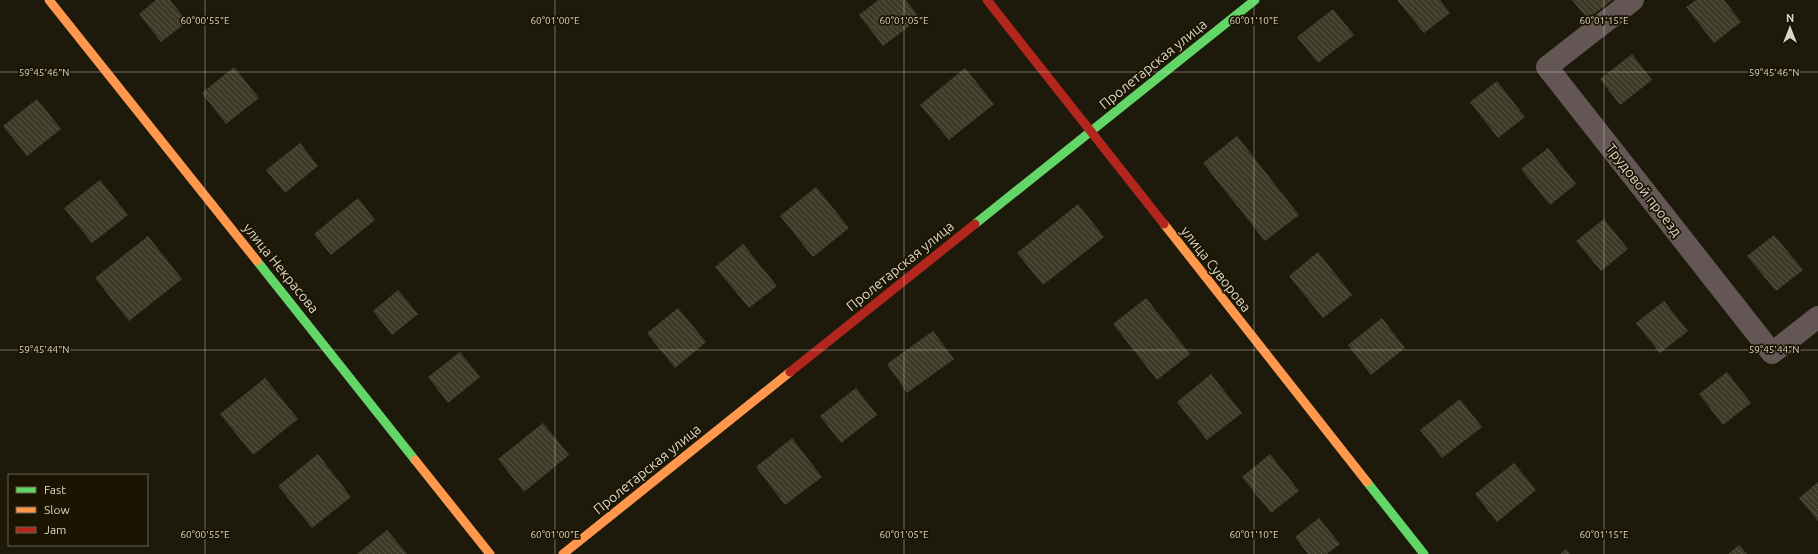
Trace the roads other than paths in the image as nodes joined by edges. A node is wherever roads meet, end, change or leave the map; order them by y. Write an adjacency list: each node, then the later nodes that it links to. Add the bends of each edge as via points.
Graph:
1 (49, 0): 7 (main road, улица Некрасова)
2 (988, 0): 5 (main road, улица Суворова)
3 (1255, 0): 5 (main road, Пролетарская улица)
4 (1633, 0): 6 (street, Трудовой проезд, via 1548,67 1772,353)
5 (1091, 132): 8 (main road, Пролетарская улица); 9 (main road, улица Суворова)
6 (1818, 317)
7 (490, 554)
8 (563, 554)
9 (1424, 554)

